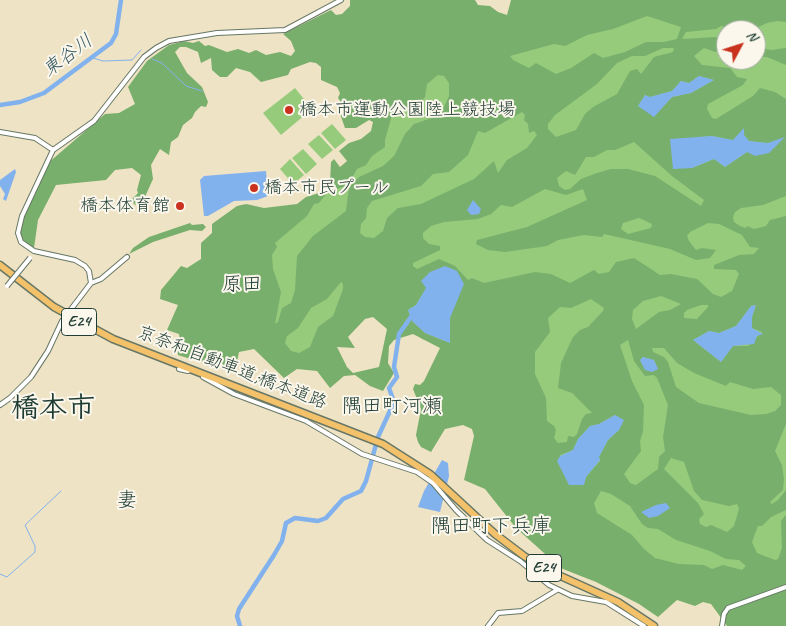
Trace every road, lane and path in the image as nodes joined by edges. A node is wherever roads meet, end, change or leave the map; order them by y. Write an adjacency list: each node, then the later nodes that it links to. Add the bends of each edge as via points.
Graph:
1 (341, 0): 3 (street, via 285,30 217,32 169,41 144,58 94,121)
2 (0, 132): 3 (street, via 36,138)
3 (53, 150): 7 (street, via 22,216 19,237 25,247 34,251 80,262 89,271)
4 (127, 257): 7 (street, via 101,279)
5 (30, 258): 8 (street, bridge)
6 (0, 266): 11 (highway, 京奈和自動車道;橋本道路 / E24, via 35,294 113,339 357,433 393,450)
7 (91, 283): 10 (street, bridge, via 62,321 31,377)
8 (7, 286)
9 (179, 369): 11 (street, via 243,398 306,421 366,456)
10 (0, 405)
11 (427, 476): 13 (street, via 488,540); 16 (highway, 京奈和自動車道;橋本道路 / E24, via 447,489 524,556 551,572 618,602)
12 (786, 587): 17 (street, via 728,608)
13 (557, 590): 14 (street, via 522,611 498,613); 15 (street, via 606,602)
14 (488, 626)
15 (644, 626)
16 (654, 626)
17 (722, 626)

